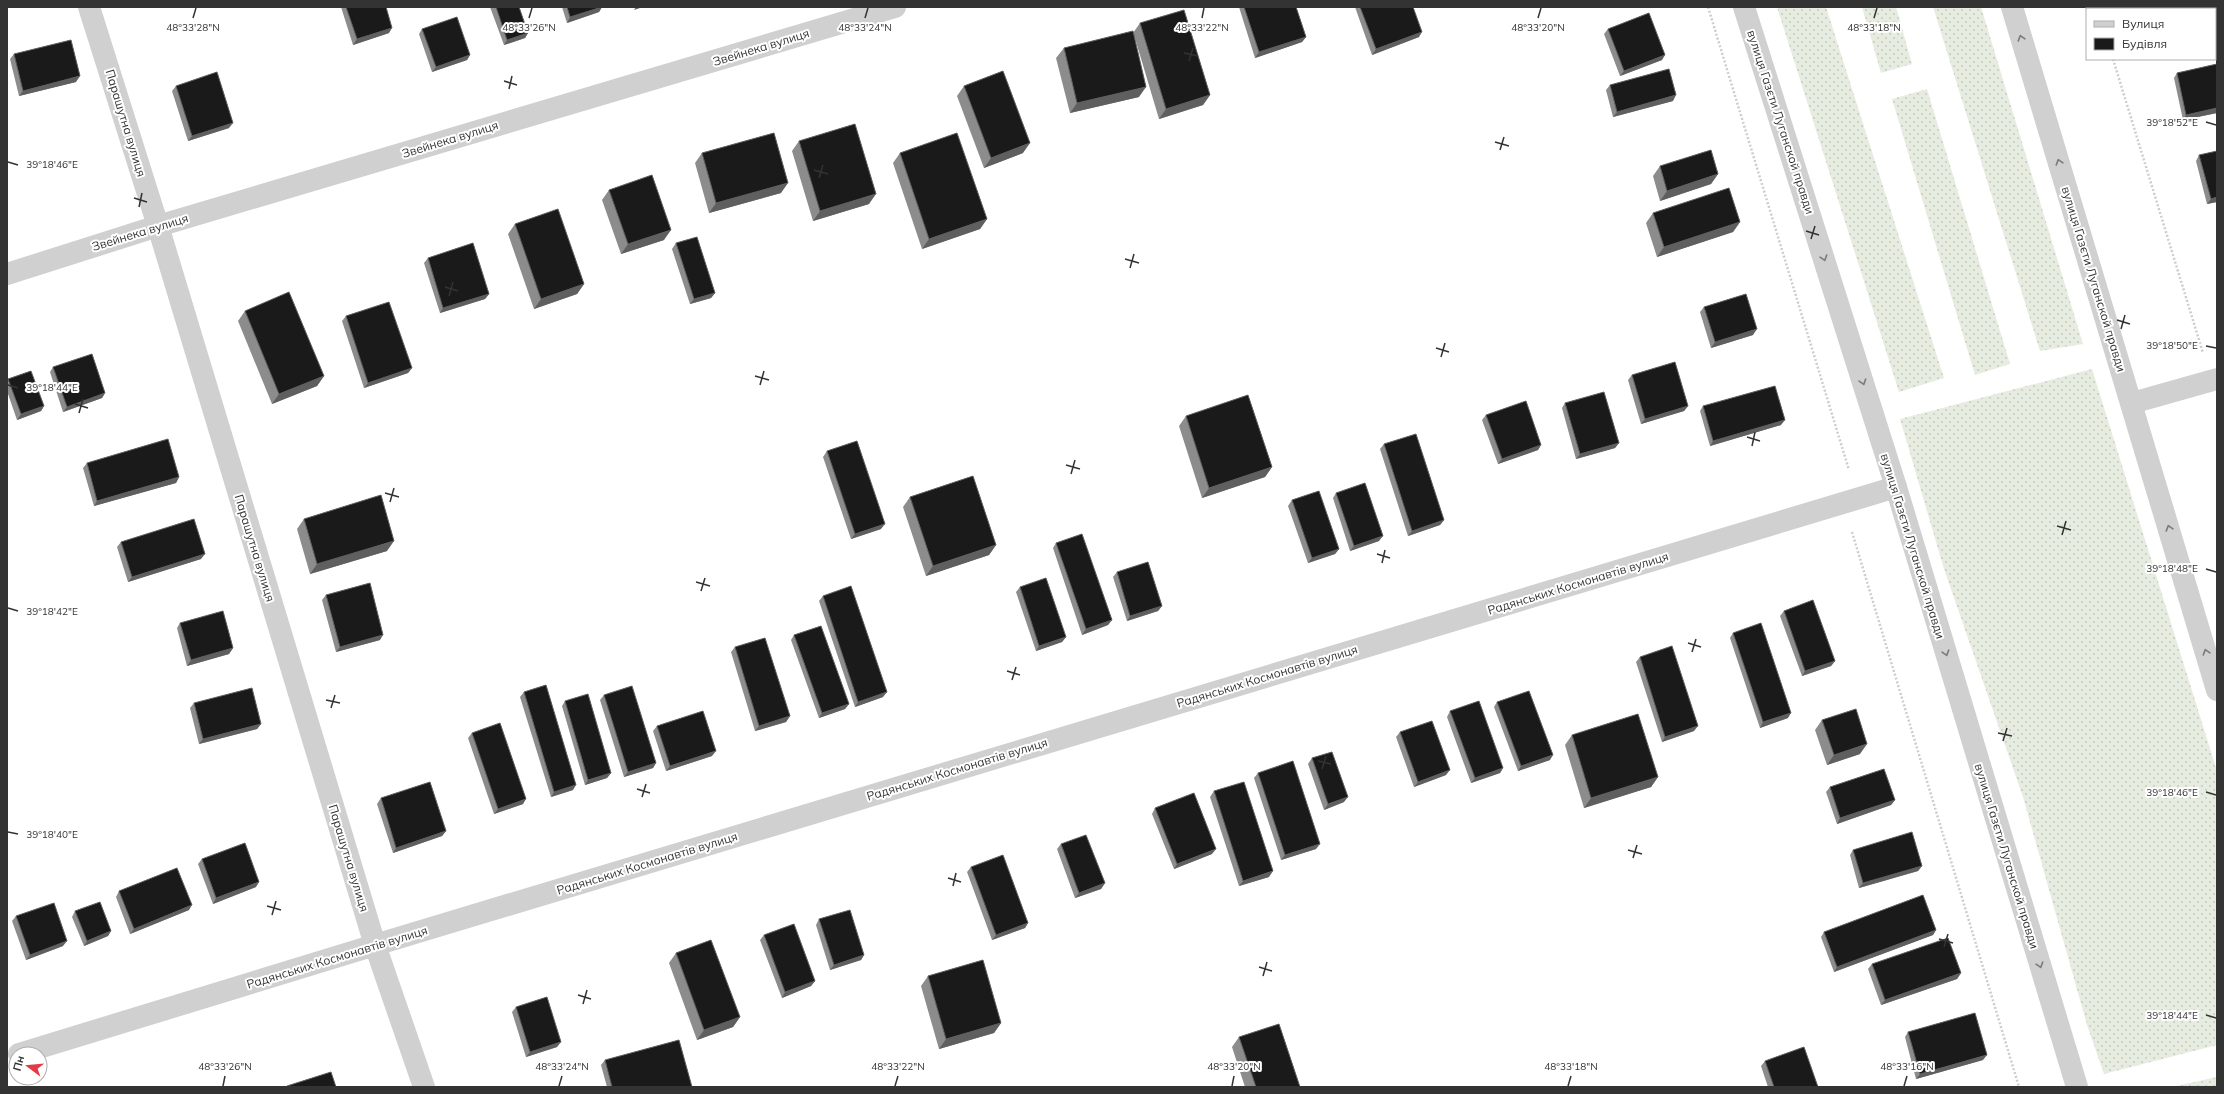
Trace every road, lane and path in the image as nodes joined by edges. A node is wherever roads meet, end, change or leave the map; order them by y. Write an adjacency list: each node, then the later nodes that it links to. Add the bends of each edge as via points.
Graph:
1 (89, 7): 7 (street, Парашутна вулиця)
2 (895, 7): 7 (street, Звейнека вулиця)
3 (1708, 7): 12 (path)
4 (1744, 7): 11 (street, вулиця Газєти Луганской правди, one-way to 11)
5 (2012, 7): 10 (street, вулиця Газєти Луганской правди, one-way to 5)
6 (2113, 60): 9 (path)
7 (158, 226): 8 (street, Звейнека вулиця); 14 (street, Парашутна вулиця)
8 (7, 274)
9 (2214, 379): 10 (street)
10 (2132, 403): 13 (street, вулиця Газєти Луганской правди, one-way to 10)
11 (1896, 487): 12 (street, Радянських Космонавтів вулиця); 18 (street, вулиця Газєти Луганской правди, one-way to 18)
12 (1850, 500): 14 (street, Радянських Космонавтів вулиця); 17 (path)
13 (2217, 690)
14 (375, 945): 15 (street, Радянських Космонавтів вулиця); 16 (street, Парашутна вулиця)
15 (45, 1046)
16 (424, 1087)
17 (2019, 1087)
18 (2077, 1087)

